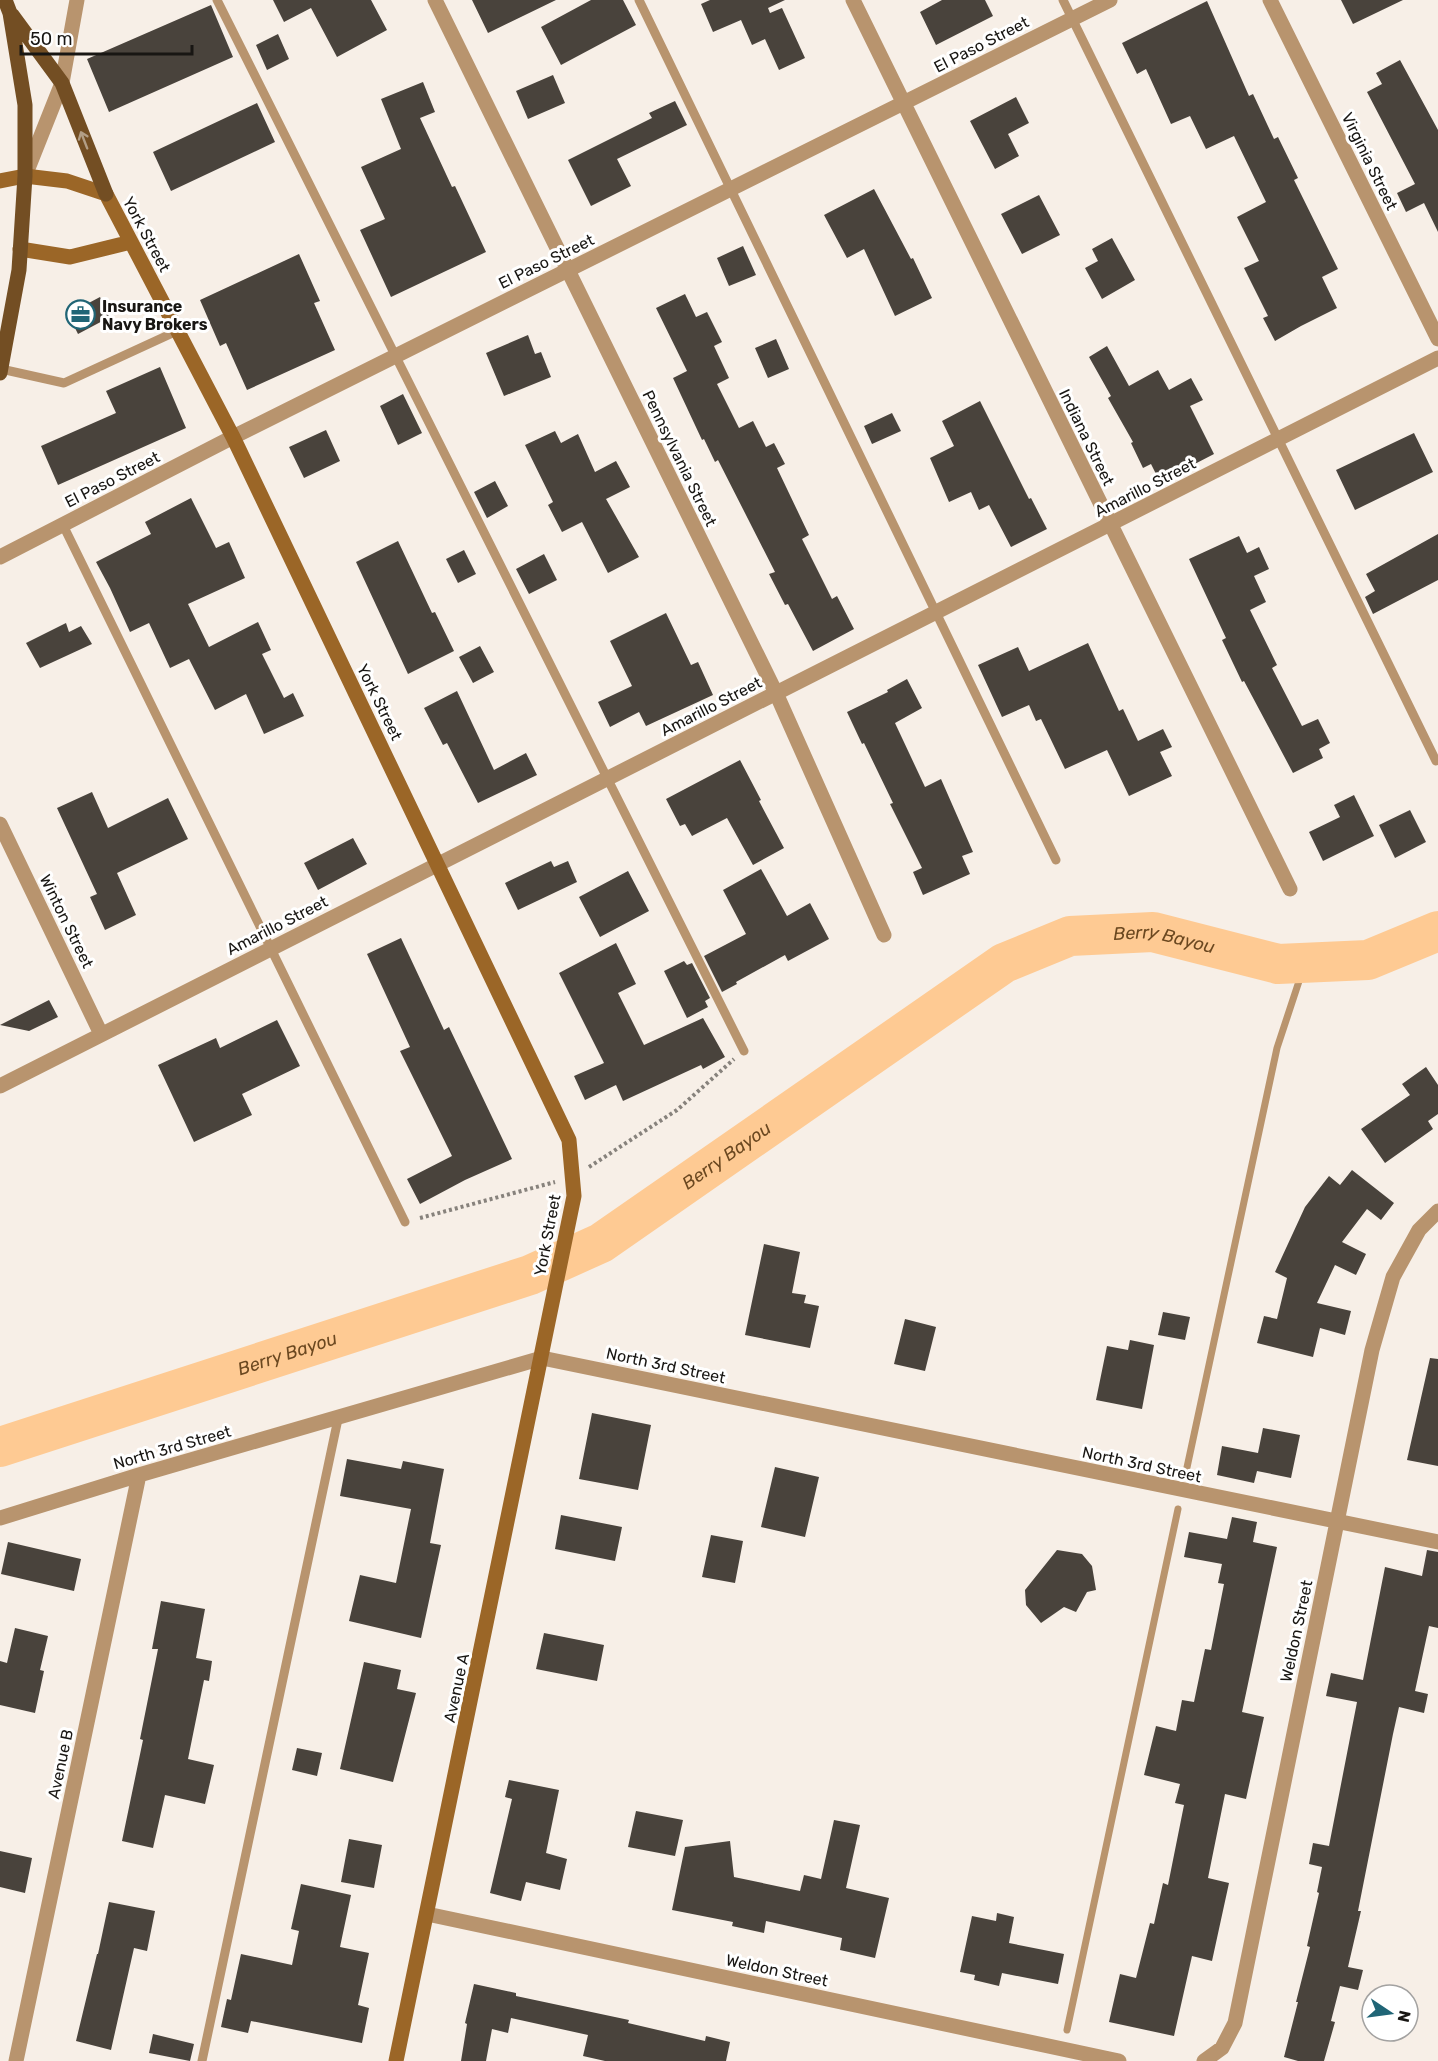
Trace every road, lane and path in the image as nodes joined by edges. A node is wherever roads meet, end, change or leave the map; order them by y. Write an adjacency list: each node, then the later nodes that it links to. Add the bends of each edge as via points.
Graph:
1 (77, 0): 11 (street)
2 (217, 0): 22 (lane)
3 (435, 0): 19 (street, Pennsylvania Street)
4 (639, 0): 15 (lane)
5 (853, 0): 12 (street, Indiana Street)
6 (1063, 0): 10 (lane)
7 (1110, 0): 10 (street, El Paso Street)
8 (1270, 0): 21 (street, Virginia Street)
9 (8, 6): 11 (main road); 13 (main road, via 25,105)
10 (1072, 19): 12 (street, El Paso Street); 26 (lane)
11 (62, 83): 13 (street); 16 (main road, one-way to 11)
12 (904, 103): 15 (street, El Paso Street); 27 (street, Indiana Street)
13 (25, 176): 14 (street); 16 (street, York Street, via 74,182); 18 (main road)
14 (0, 182)
15 (730, 189): 19 (street, El Paso Street); 30 (lane)
16 (106, 194): 17 (street, York Street)
17 (130, 242): 18 (street, via 70,257); 20 (street, York Street)
18 (21, 249): 24 (main road)
19 (568, 270): 22 (street, El Paso Street); 31 (street, Pennsylvania Street)
20 (177, 331): 24 (lane, via 64,383); 25 (street, York Street)
21 (1438, 339)
22 (396, 356): 25 (street, El Paso Street); 33 (lane)
23 (1438, 358): 26 (street, Amarillo Street)
24 (0, 371)
25 (233, 437): 28 (street, El Paso Street); 36 (street, York Street)
26 (1278, 439): 27 (street, Amarillo Street); 32 (lane)
27 (1110, 524): 30 (street, Amarillo Street); 37 (street, Indiana Street)
28 (63, 525): 29 (street, El Paso Street); 39 (lane)
29 (0, 557)
30 (936, 612): 31 (street, Amarillo Street); 35 (lane)
31 (776, 693): 33 (street, Amarillo Street); 38 (street, Pennsylvania Street)
32 (1436, 761)
33 (607, 778): 36 (street, Amarillo Street); 41 (lane)
34 (0, 824): 40 (street, Winton Street)
35 (1056, 860)
36 (438, 864): 39 (street, Amarillo Street); 43 (street, York Street, via 569,1140)
37 (1290, 889)
38 (884, 935)
39 (271, 948): 40 (street, Amarillo Street); 45 (lane)
40 (101, 1034): 42 (street, Amarillo Street)
41 (744, 1051): 43 (path, via 677,1110)
42 (0, 1086)
43 (573, 1178): 45 (path); 46 (street, York Street, via 574,1196)
44 (1438, 1211): 51 (street, Weldon Street, via 1419,1230 1393,1277 1372,1350)
45 (405, 1222)
46 (549, 1321): 47 (street, Avenue A)
47 (542, 1358): 48 (street, North 3rd Street); 51 (street, North 3rd Street); 53 (street, Avenue A)
48 (338, 1419): 49 (street, North 3rd Street); 55 (lane)
49 (139, 1475): 50 (street, North 3rd Street); 54 (street, Avenue B)
50 (0, 1518)
51 (1337, 1521): 52 (street, North 3rd Street); 58 (street, Weldon Street, via 1235,2023 1222,2048)
52 (1438, 1542)
53 (427, 1914): 56 (street, Avenue A); 57 (street, Weldon Street)
54 (16, 2061)
55 (202, 2061)
56 (396, 2061)
57 (1119, 2061)
58 (1204, 2061)

